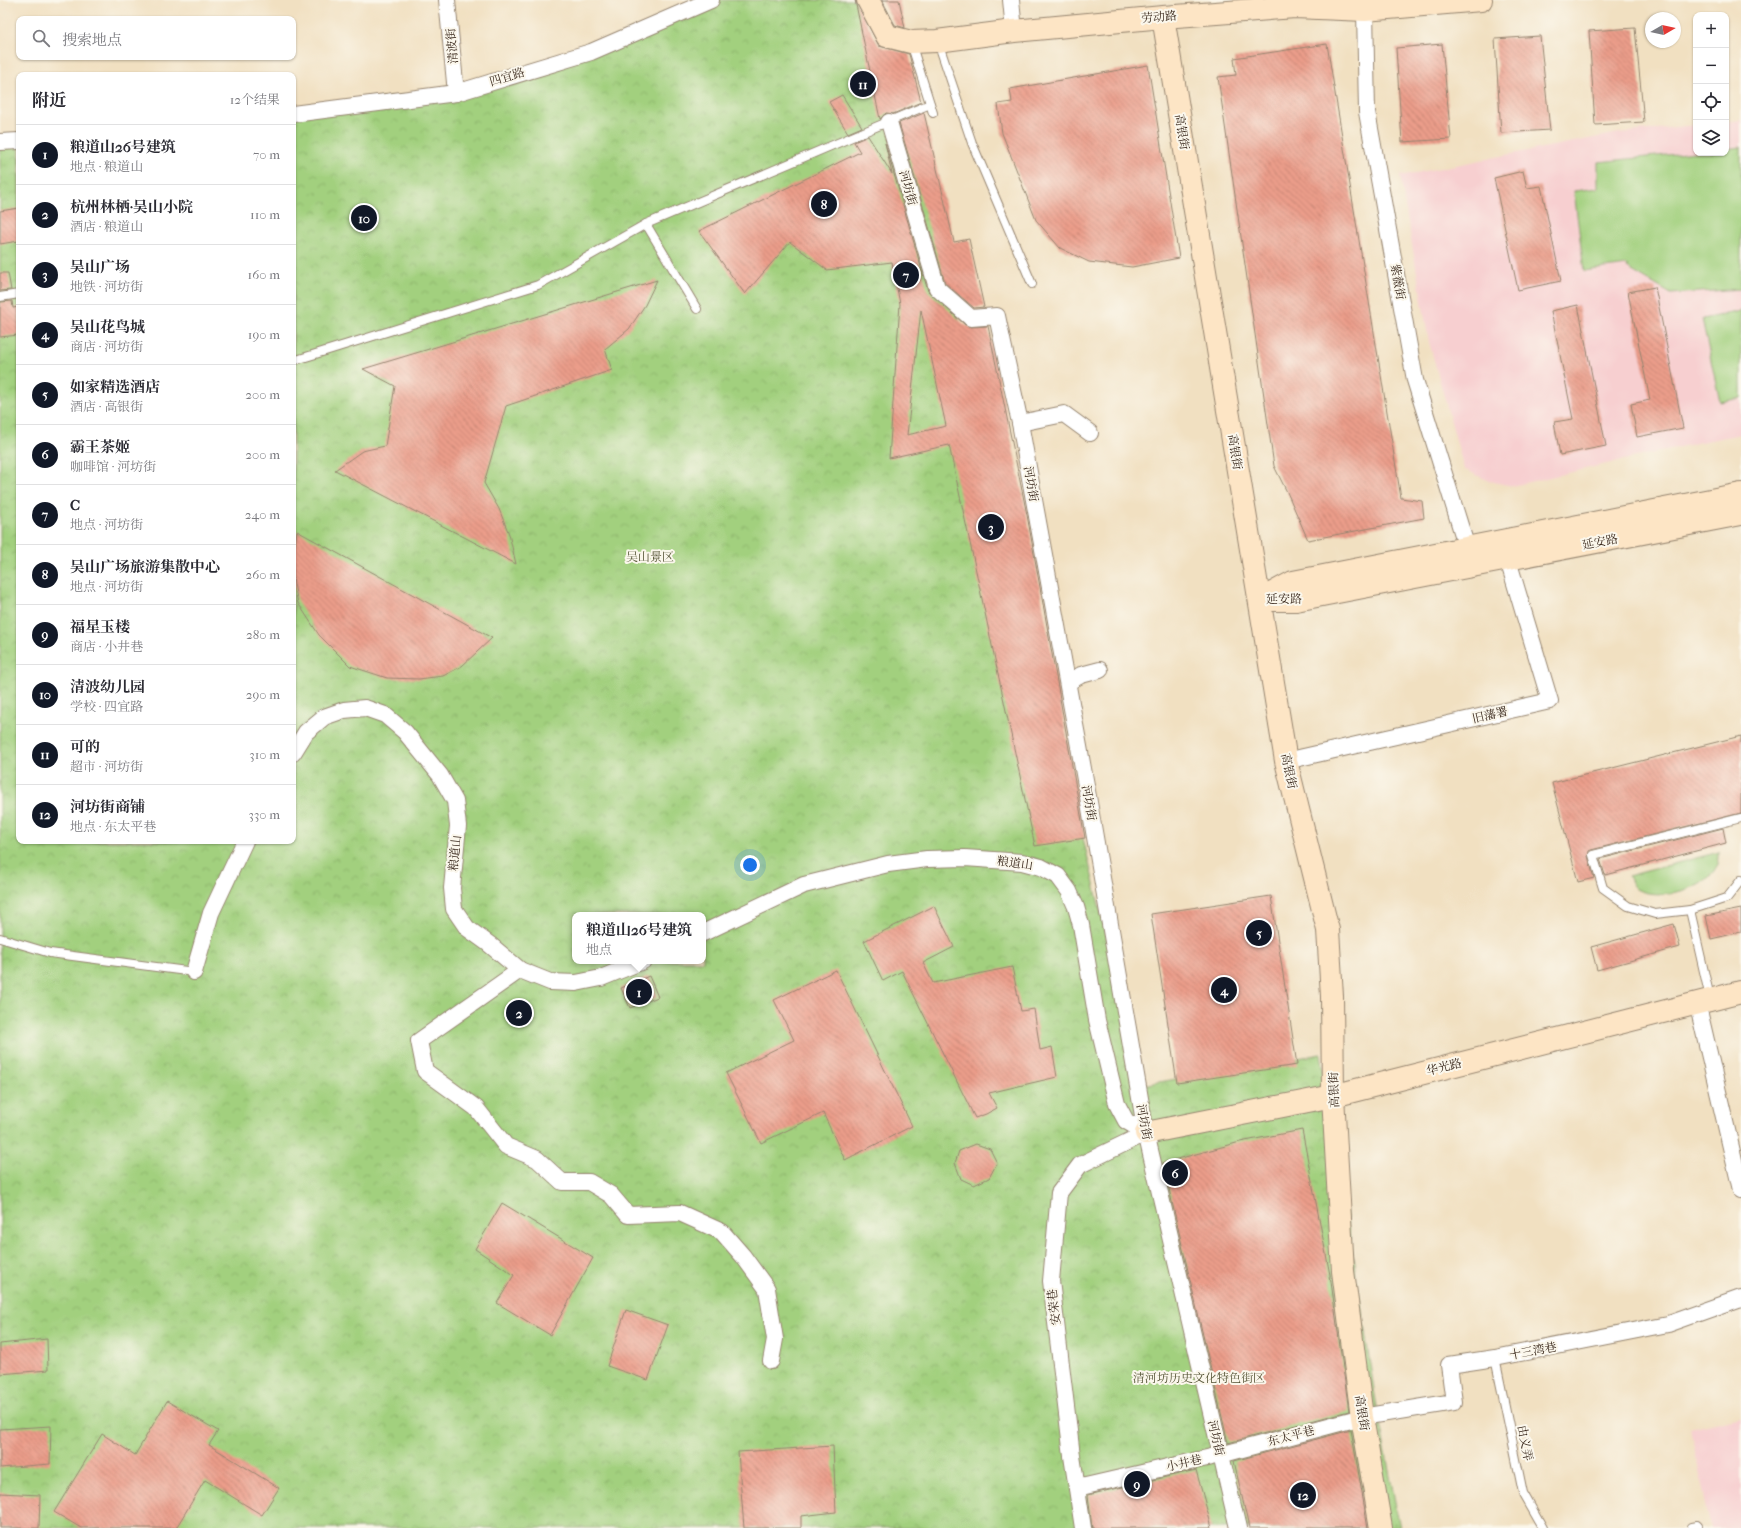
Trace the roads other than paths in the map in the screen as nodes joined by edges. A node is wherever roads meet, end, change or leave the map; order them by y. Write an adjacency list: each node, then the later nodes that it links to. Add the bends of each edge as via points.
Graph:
1 (448, 0): 12 (street, 清波街)
2 (711, 0): 12 (street, 四宜路, via 591,52)
3 (868, 0): 11 (street, 劳动路, via 887,36)
4 (1011, 0): 9 (street)
5 (1481, 0): 7 (street, 劳动路)
6 (1294, 4): 7 (street, 劳动路); 8 (street, 劳动路)
7 (1365, 10): 28 (street, 紫薇街, via 1367,112 1415,380)
8 (1163, 17): 9 (street, 劳动路); 30 (street, 高银街)
9 (1014, 31): 10 (street, 劳动路)
10 (937, 41): 11 (street, 劳动路); 20 (lane, via 972,143)
11 (911, 42): 13 (lane)
12 (456, 93): 15 (street, 四宜路)
13 (930, 104): 14 (lane); 16 (lane)
14 (933, 113)
15 (296, 114)
16 (889, 122): 19 (lane); 25 (street, 河坊街, via 937,288 971,318 997,316)
17 (16, 141): 18 (street)
18 (0, 142)
19 (646, 224): 23 (lane); 24 (lane, via 538,285)
20 (1032, 284)
21 (16, 294): 22 (lane)
22 (0, 297)
23 (696, 309)
24 (296, 360)
25 (1020, 423): 26 (street, via 1064,414); 47 (street, 河坊街)
26 (1090, 432)
27 (1740, 503): 28 (street, 延安路); 29 (street, 延安路)
28 (1467, 548): 30 (street, 延安路, via 1293,582)
29 (1508, 560): 30 (street, 延安路, via 1296,600); 34 (street, 旧藩署, via 1550,701)
30 (1260, 600): 34 (street, 高银街)
31 (1100, 670): 32 (street)
32 (1072, 680)
33 (296, 748): 42 (street, 粮道山, via 306,732 324,717 344,710 365,708 385,715 405,732 440,776 455,801 458,826 452,888 454,909 467,928)
34 (1286, 761): 46 (street, 高银街, via 1328,930 1332,996)
35 (1741, 818): 38 (lane, via 1593,855 1603,888 1628,906 1655,914)
36 (244, 844): 43 (street, via 211,913)
37 (1741, 880): 38 (lane, via 1727,898)
38 (1690, 910): 45 (lane)
39 (706, 932): 47 (street, 粮道山, via 804,884 888,864 966,858 1022,862 1041,867 1058,876 1069,890 1076,907 1097,1020 1117,1104 1126,1121)
40 (0, 938): 43 (lane, via 50,953)
41 (636, 964): 42 (street, 粮道山, via 601,978 576,983 550,982)
42 (520, 970): 51 (street, via 419,1041 425,1071 476,1108 506,1146 536,1159 562,1182 588,1182 611,1195 628,1215 680,1214 722,1232 767,1289 775,1339)
43 (194, 972)
44 (1741, 992): 45 (street, 华光路)
45 (1704, 1001): 46 (street, 华光路); 48 (street)
46 (1333, 1096): 47 (street, 华光路); 52 (street, 高银街, via 1343,1271)
47 (1146, 1133): 53 (street, 河坊街); 54 (street, 安荣巷, via 1080,1165 1059,1193 1051,1281)
48 (1741, 1190)
49 (1741, 1298): 50 (street, 十三湾巷, via 1668,1324)
50 (1495, 1358): 52 (street, 十三湾巷, via 1449,1365 1454,1402); 58 (lane, 由义弄, via 1523,1493)
51 (771, 1361)
52 (1362, 1417): 53 (street, 东太平巷); 57 (street, 高银街)
53 (1220, 1455): 54 (street, 小井巷); 56 (street, 河坊街)
54 (1077, 1488): 55 (street, 安荣巷)
55 (1083, 1528)
56 (1238, 1528)
57 (1381, 1528)
58 (1543, 1528)
59 (1692, 1528): 60 (lane)
60 (1699, 1528)

